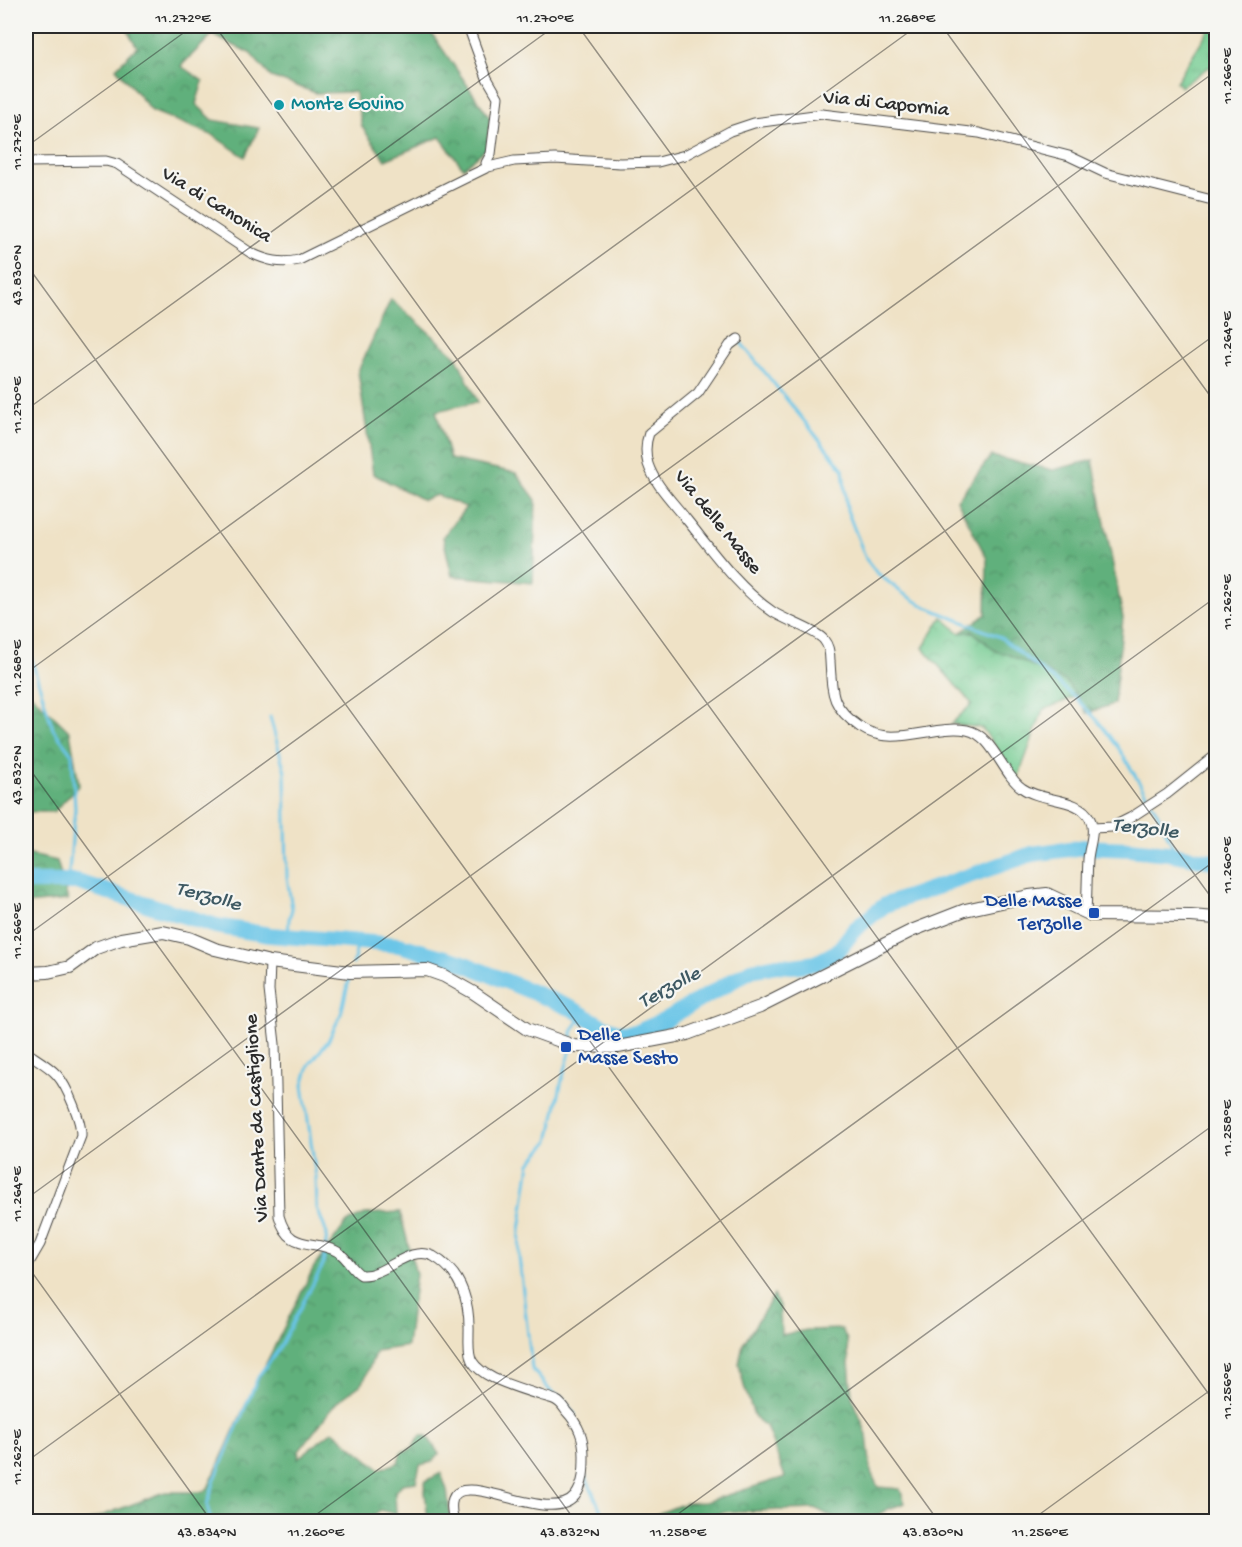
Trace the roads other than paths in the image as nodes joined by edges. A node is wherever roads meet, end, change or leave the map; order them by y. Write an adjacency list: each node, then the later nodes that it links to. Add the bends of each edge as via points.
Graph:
1 (468, 26): 4 (street, via 498,97)
2 (514, 161): 4 (street, Via di Canonica); 5 (street, Via di Capornia, via 658,162 685,155 754,123 822,114 979,133)
3 (26, 162): 4 (street, Via di Canonica, via 117,164 251,253 283,264 299,260)
4 (488, 167)
5 (1216, 201)
6 (738, 339): 8 (street, Via delle Masse, via 698,393 649,433 646,453 659,485 743,587 771,611 823,638 829,648 835,701 862,729 892,736 970,731 996,753 1019,786 1080,808 1090,818)
7 (1216, 755): 8 (street, via 1130,818 1112,827)
8 (1093, 830): 9 (street)
9 (1086, 913): 10 (street); 11 (street, via 1047,894 965,909 911,931 760,1007 687,1034 618,1047 574,1046 527,1029 474,993 427,970 350,972)
10 (1216, 918)
11 (270, 962): 12 (street, via 163,932 96,948 70,967); 15 (street, Via Dante da Castiglione, via 279,1216 284,1229 292,1239 336,1251 361,1275 370,1276 413,1254 434,1257 462,1286 470,1312 470,1357 474,1365 499,1381 557,1401 583,1439 580,1487 565,1504 541,1505 461,1489 453,1496)
12 (26, 973)
13 (26, 1052): 14 (street, via 57,1074 81,1136 40,1244)
14 (26, 1268)
15 (454, 1521)

